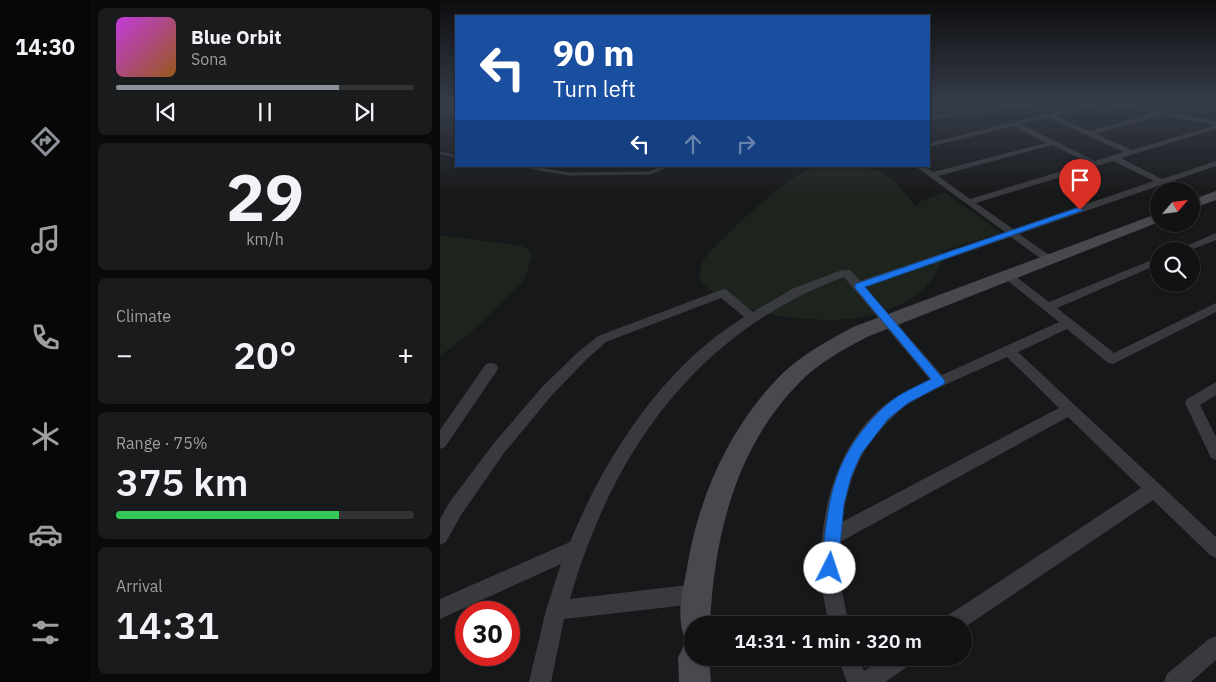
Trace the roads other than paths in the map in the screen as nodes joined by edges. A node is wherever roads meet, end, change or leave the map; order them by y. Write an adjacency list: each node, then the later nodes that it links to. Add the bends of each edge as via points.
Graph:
1 (971, 135): 6 (street)
2 (1037, 135): 5 (street)
3 (1093, 135): 7 (street)
4 (1190, 135): 7 (street)
5 (1053, 143): 10 (street); 12 (street)
6 (930, 145)
7 (1132, 152): 8 (street)
8 (1114, 158): 10 (street); 13 (street)
9 (1216, 163): 13 (street)
10 (1094, 164): 17 (street)
11 (920, 167): 12 (street)
12 (932, 176): 17 (street)
13 (1162, 182)
14 (1150, 186): 19 (street)
15 (1216, 195): 16 (street)
16 (1200, 201)
17 (969, 202): 19 (street)
18 (1150, 220): 22 (street)
19 (1012, 233): 22 (street); 25 (street)
20 (1215, 238): 21 (street)
21 (1200, 244)
22 (1048, 259): 24 (street)
23 (1150, 264): 26 (street)
24 (1008, 275): 26 (street); 29 (street)
25 (858, 286): 28 (street, via 846,272 781,299); 29 (street)
26 (1049, 307): 30 (street)
27 (1216, 307): 30 (street, via 1113,359)
28 (751, 317): 39 (street, via 723,293 602,339 547,391); 42 (street, via 703,354 667,391 632,439 594,505)
29 (888, 320): 33 (street); 44 (street, via 814,358 790,379 761,413 734,460 717,502 707,532)
30 (1068, 323): 31 (street)
31 (1008, 350): 33 (street); 35 (street)
32 (490, 368): 36 (street)
33 (939, 381): 41 (street, via 904,399 883,415 855,450 836,504)
34 (1216, 388): 37 (street, via 1192,403)
35 (1070, 410): 38 (street); 41 (street)
36 (440, 442)
37 (1216, 453)
38 (1154, 489): 43 (street); 49 (street)
39 (447, 512): 40 (street)
40 (440, 536)
41 (832, 538): 48 (street, via 830,568)
42 (577, 548): 45 (street); 46 (street)
43 (1216, 549)
44 (696, 594): 46 (street); 47 (street)
45 (440, 609)
46 (556, 610): 54 (street)
47 (695, 616)
48 (838, 616)
49 (964, 616)
50 (1216, 646): 58 (street)
51 (694, 666): 55 (street)
52 (851, 666): 56 (street)
53 (891, 666): 57 (street)
54 (540, 682)
55 (695, 682)
56 (858, 682)
57 (866, 682)
58 (1176, 682)

